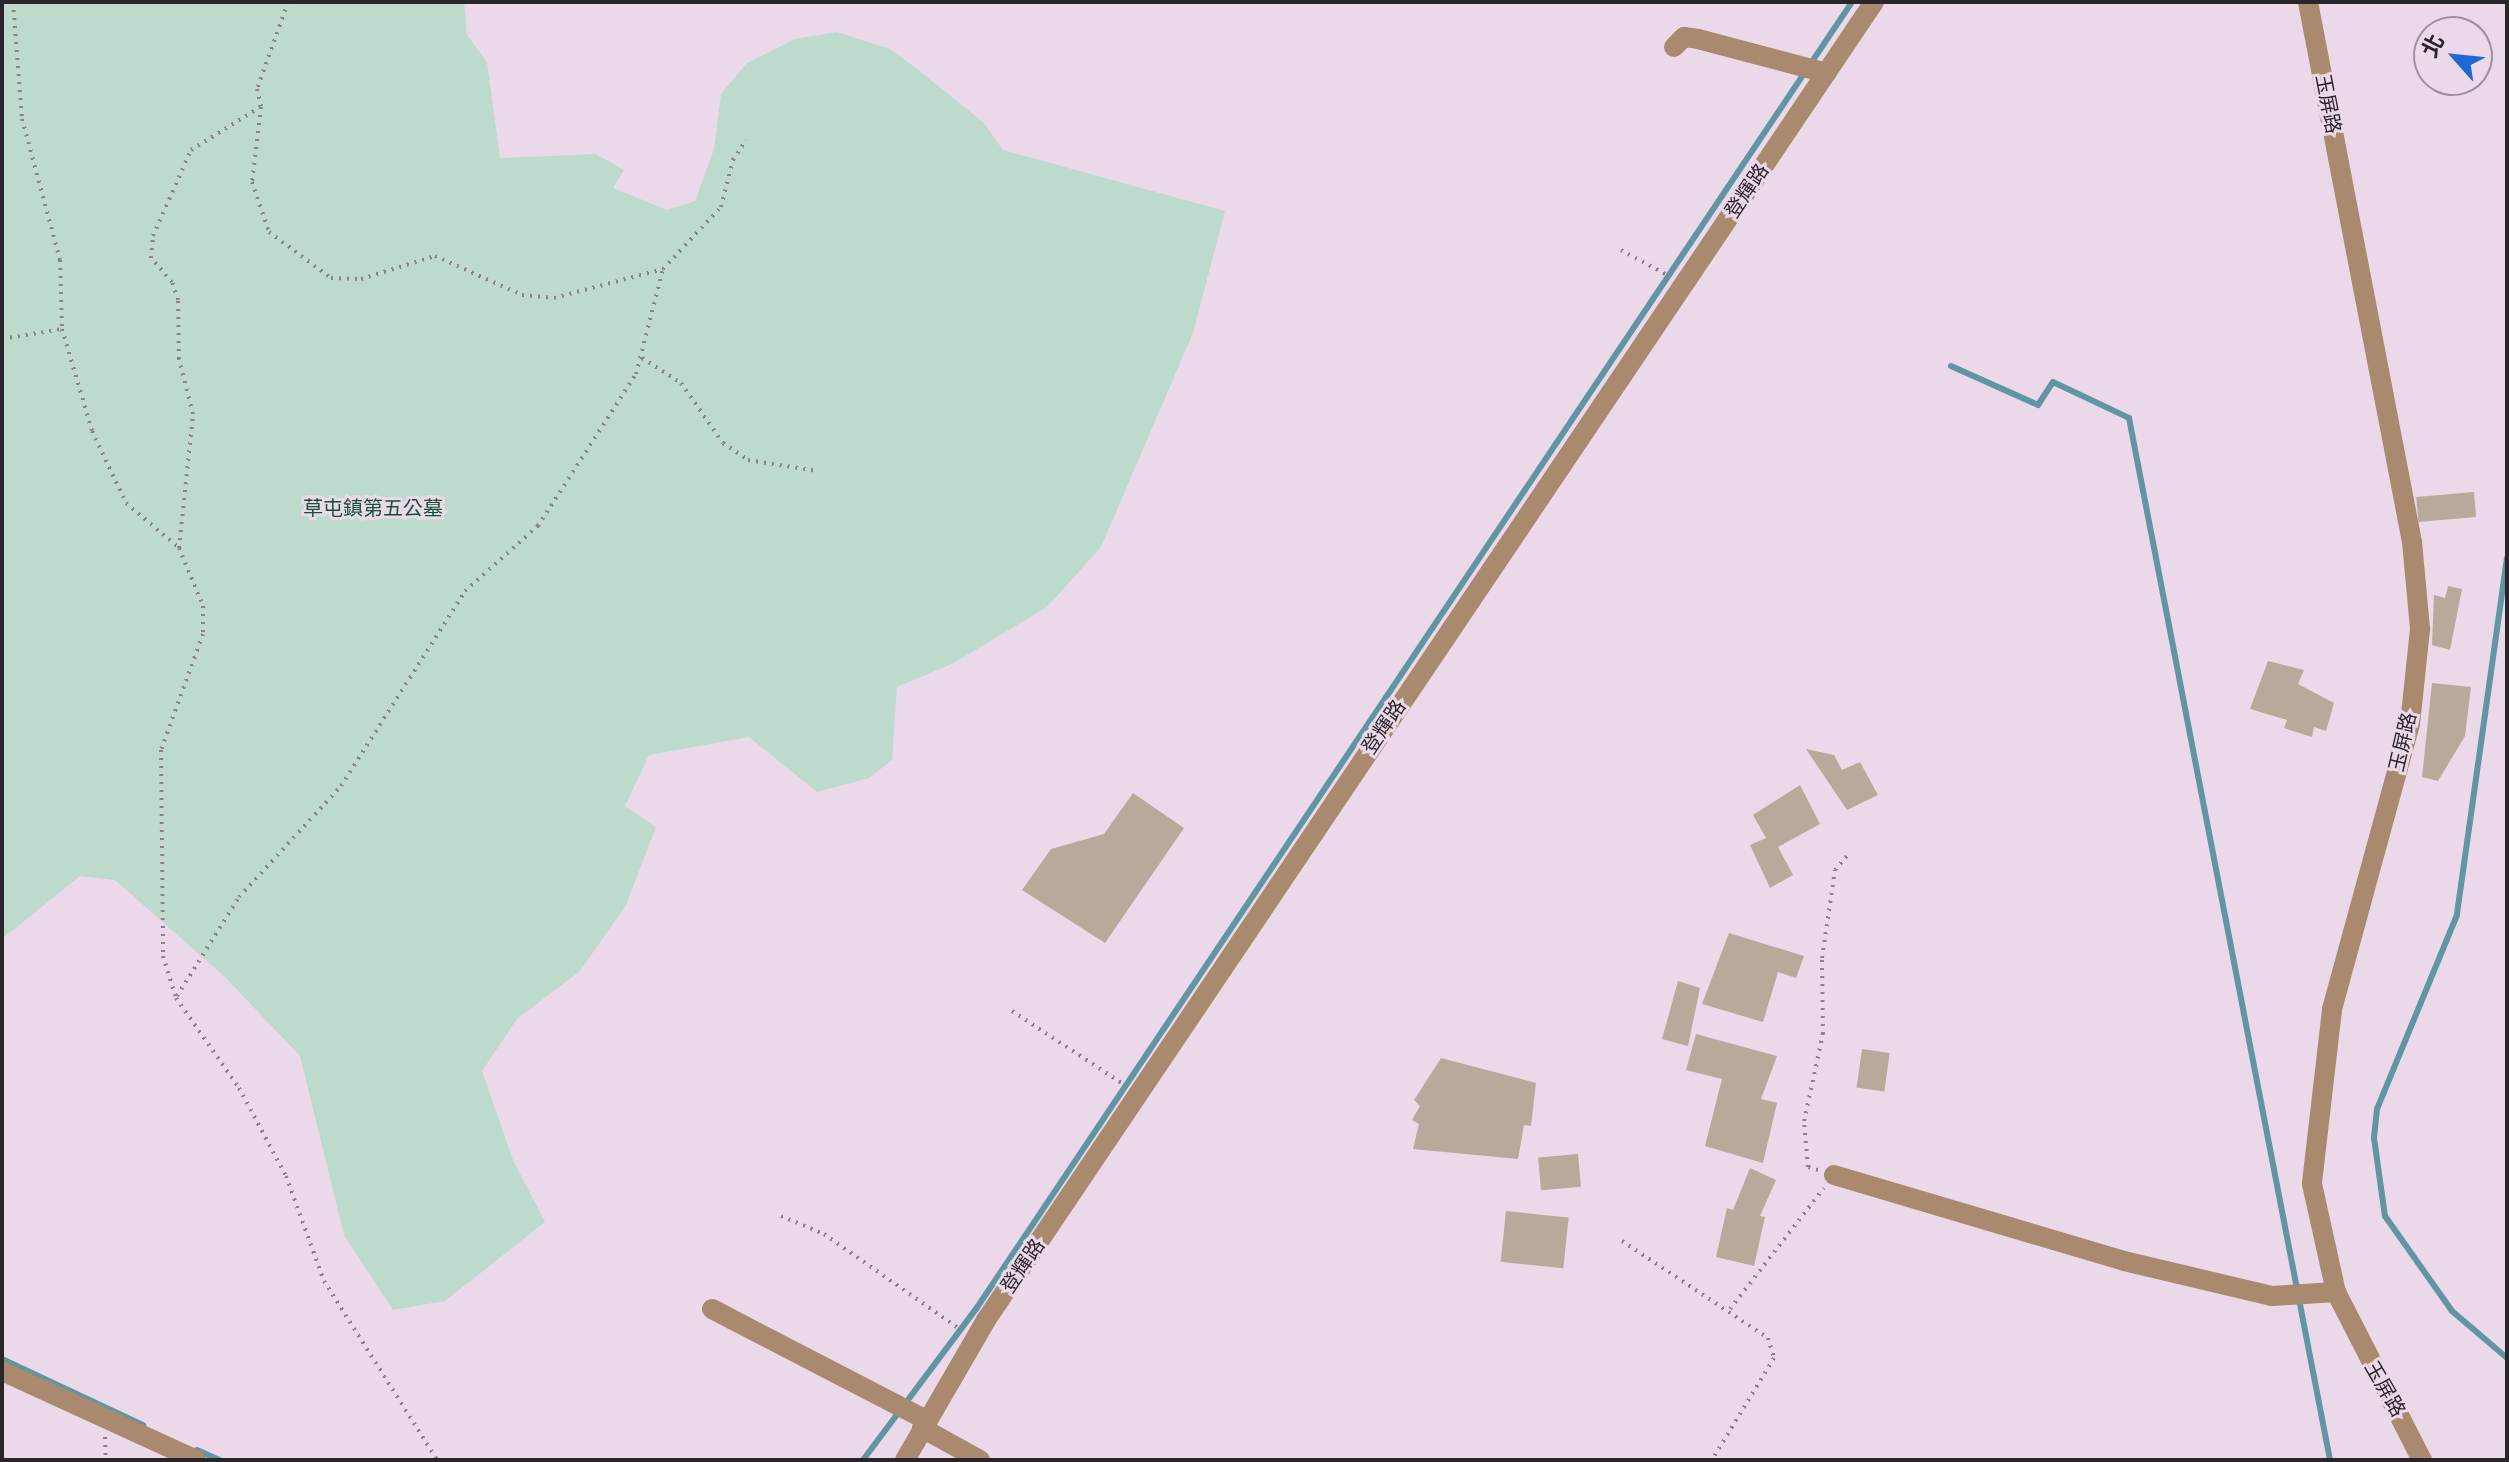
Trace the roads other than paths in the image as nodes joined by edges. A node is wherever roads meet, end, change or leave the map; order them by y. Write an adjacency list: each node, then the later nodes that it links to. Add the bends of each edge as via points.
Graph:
1 (1874, 2): 4 (street, 登輝路)
2 (2308, 2): 6 (street, 玉屏路, via 2412,542 2420,629 2410,724 2332,1010 2317,1105 2312,1184 2320,1244)
3 (1674, 47): 4 (street, via 1684,37 1698,39)
4 (1827, 73): 9 (street, 登輝路, via 1138,1094)
5 (1834, 1175): 6 (street, via 2124,1261 2281,1296)
6 (2336, 1292): 13 (street, 玉屏路)
7 (712, 1309): 9 (street)
8 (2, 1371): 10 (street)
9 (924, 1424): 11 (street, 登輝路); 12 (street)
10 (196, 1460)
11 (905, 1460)
12 (980, 1460)
13 (2422, 1460)

